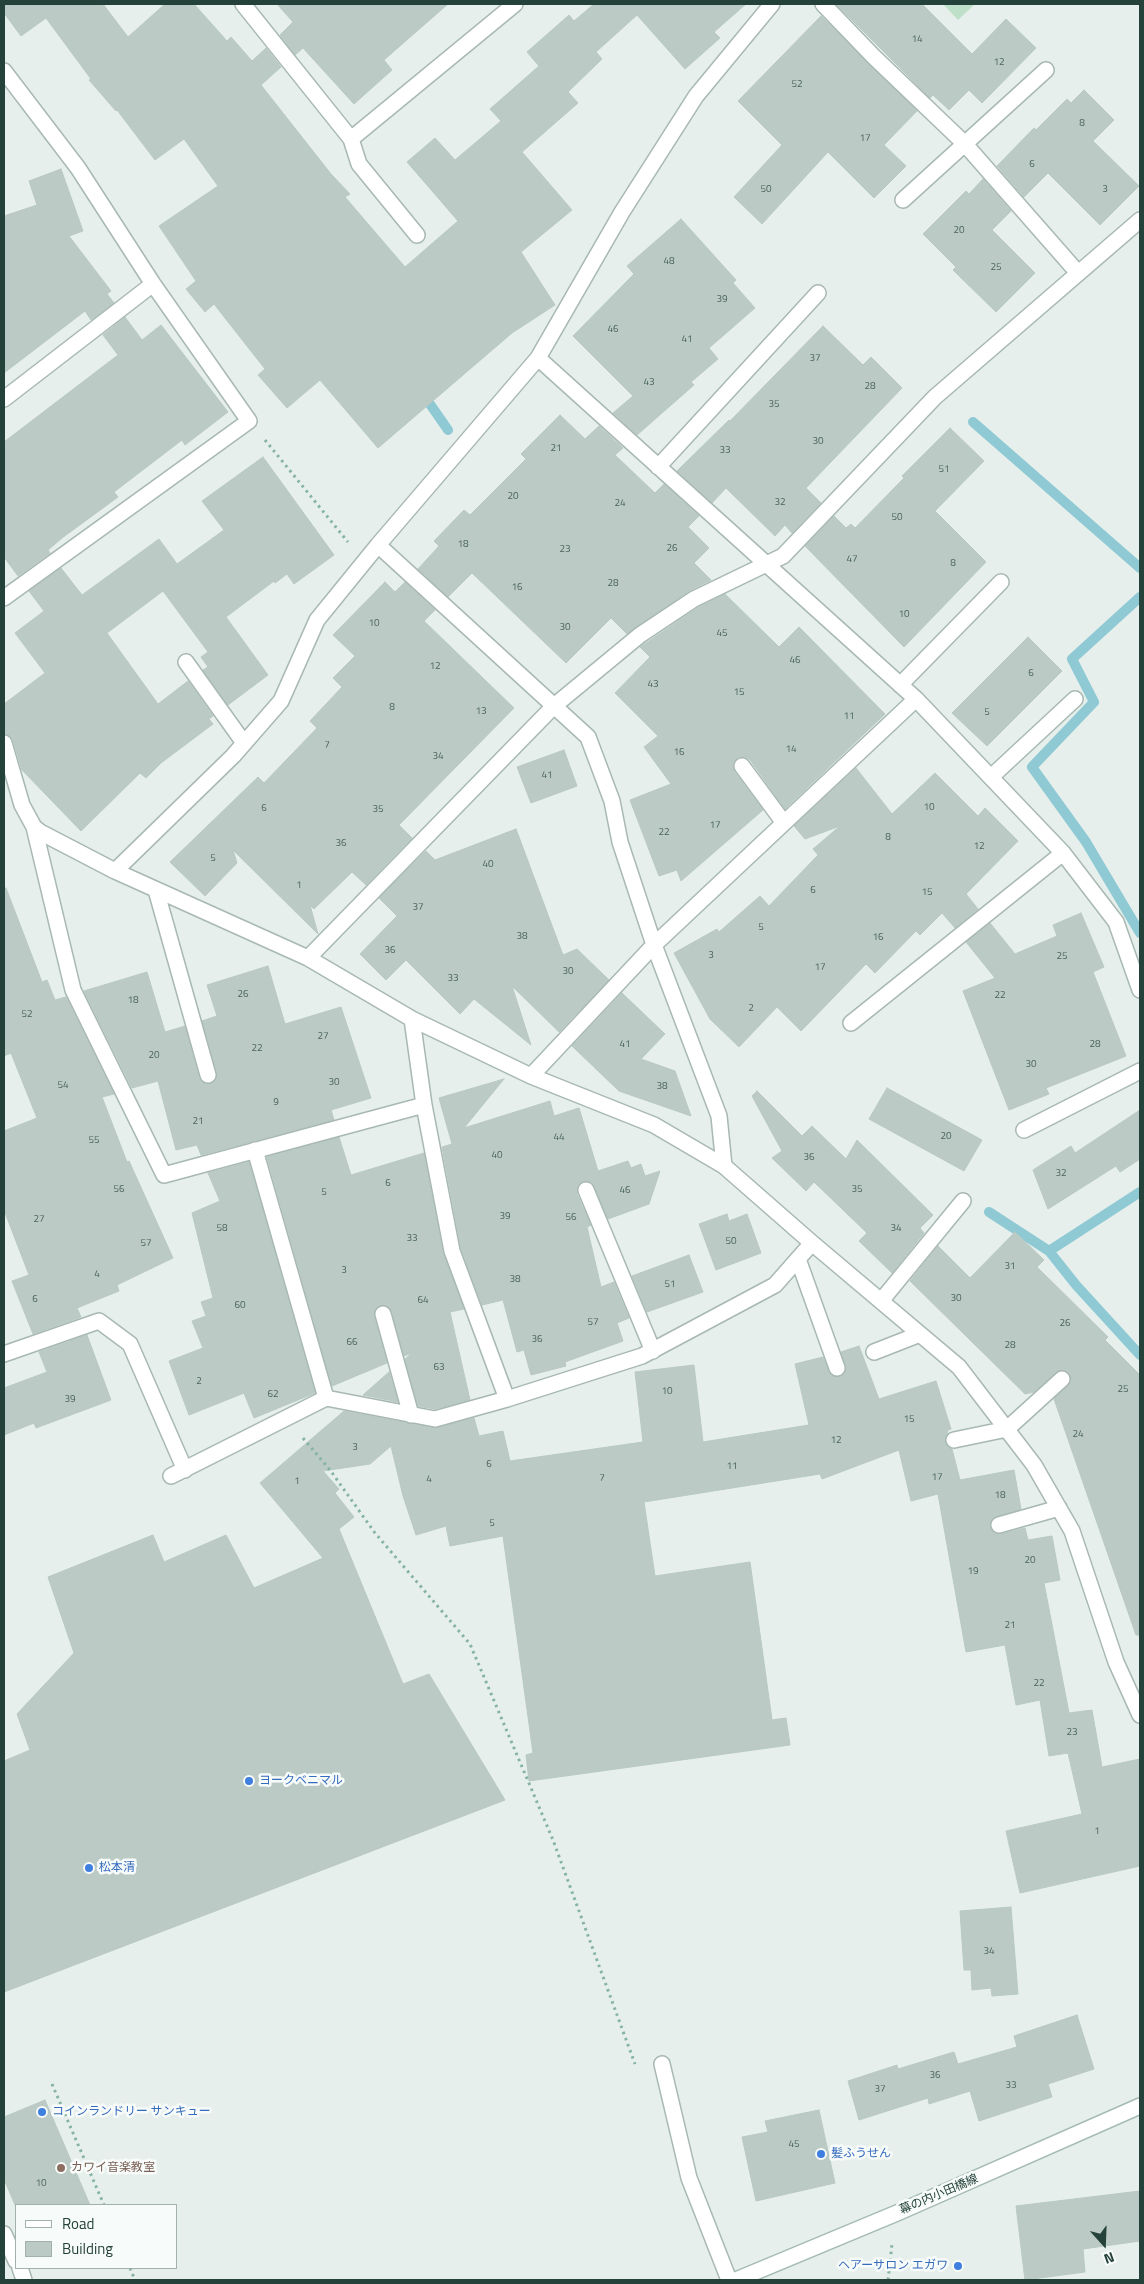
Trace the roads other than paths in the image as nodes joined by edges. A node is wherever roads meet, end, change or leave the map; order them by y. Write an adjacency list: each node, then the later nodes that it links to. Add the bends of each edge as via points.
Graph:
1 (243, 4): 7 (street)
2 (515, 4): 7 (street)
3 (772, 4): 15 (street, via 696,96 622,212)
4 (823, 4): 8 (street)
5 (1046, 70): 8 (street)
6 (4, 71): 13 (street, via 78,168)
7 (351, 138): 11 (street, via 359,164)
8 (964, 143): 9 (street); 12 (street)
9 (903, 200)
10 (1140, 220): 12 (street)
11 (417, 235)
12 (1078, 273): 19 (street, via 935,397 784,556)
13 (153, 284): 16 (street); 21 (street, via 250,422)
14 (818, 293): 17 (street)
15 (538, 358): 17 (street); 18 (street)
16 (4, 399)
17 (658, 467): 19 (street)
18 (378, 545): 26 (street); 28 (street, via 318,620 280,701)
19 (765, 564): 23 (street); 26 (street, via 694,600 640,635)
20 (1001, 582): 23 (street)
21 (4, 598)
22 (186, 662): 28 (street)
23 (900, 685): 24 (street)
24 (916, 699): 30 (street); 31 (street)
25 (1075, 699): 30 (street)
26 (554, 706): 36 (street, via 588,737 612,801 620,842); 37 (street)
27 (4, 743): 32 (street, via 22,805)
28 (244, 743): 34 (street)
29 (742, 766): 31 (street)
30 (991, 777): 33 (street)
31 (784, 823): 36 (street)
32 (34, 826): 34 (street, via 71,850); 46 (street, via 73,990 164,1175)
33 (1063, 852): 38 (street, via 1116,922); 40 (street)
34 (115, 871): 35 (street)
35 (156, 890): 37 (street); 42 (street)
36 (654, 945): 43 (street); 47 (street, via 719,1116)
37 (308, 958): 39 (street)
38 (1140, 990)
39 (412, 1018): 43 (street); 44 (street)
40 (851, 1023)
41 (1140, 1071): 45 (street)
42 (208, 1075)
43 (531, 1076): 47 (street, via 654,1126)
44 (424, 1105): 46 (street); 61 (street, via 452,1251)
45 (1024, 1130)
46 (255, 1150): 60 (street)
47 (724, 1166): 50 (street)
48 (586, 1190): 55 (street)
49 (963, 1201): 52 (street)
50 (812, 1243): 51 (street); 52 (street)
51 (798, 1259): 55 (street, via 775,1285); 58 (street)
52 (881, 1302): 54 (street)
53 (383, 1314): 62 (street)
54 (920, 1334): 56 (street); 63 (street, via 959,1367)
55 (653, 1351): 61 (street)
56 (874, 1352)
57 (4, 1354): 65 (street, via 99,1321 130,1344)
58 (837, 1368)
59 (1062, 1379): 63 (street)
60 (326, 1398): 62 (street); 65 (street)
61 (507, 1399): 62 (street, via 435,1419)
62 (411, 1414)
63 (1007, 1429): 64 (street); 67 (street, via 1034,1465)
64 (954, 1440)
65 (185, 1470): 66 (street)
66 (171, 1476)
67 (1059, 1508): 68 (street); 69 (street, via 1072,1531 1116,1662)
68 (999, 1525)
69 (1140, 1715)
70 (662, 2064): 74 (street, via 689,2178)
71 (1140, 2106): 75 (street, 幕の内小田橋線)
72 (4, 2234): 73 (street)
73 (15, 2259)
74 (729, 2280)
75 (736, 2280)

